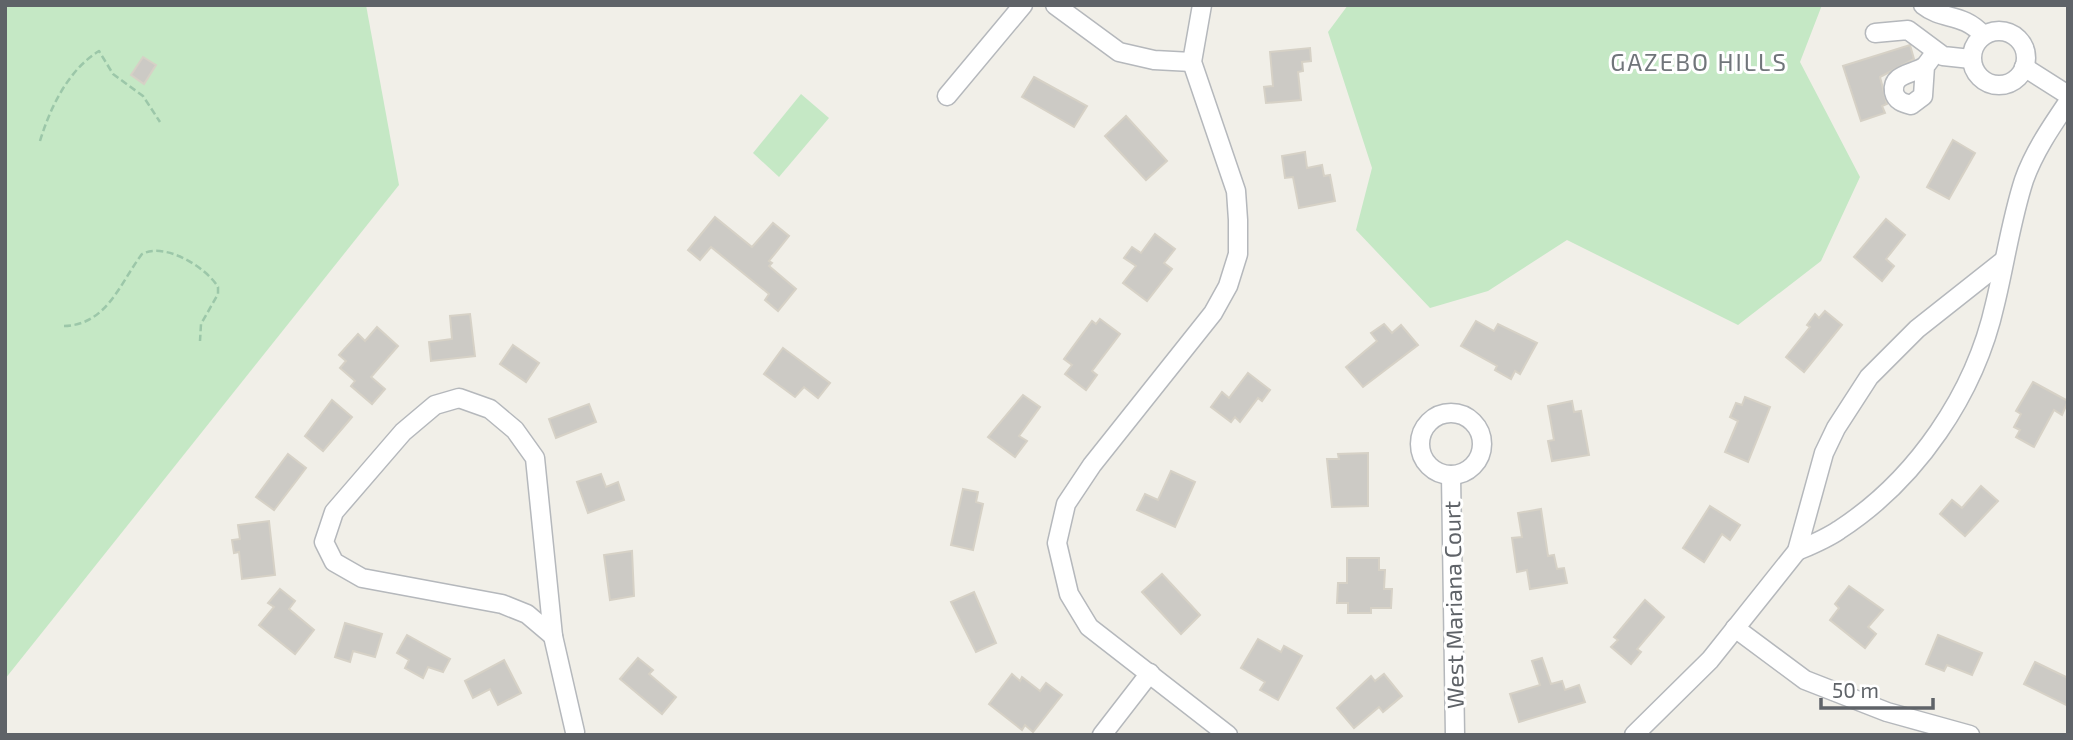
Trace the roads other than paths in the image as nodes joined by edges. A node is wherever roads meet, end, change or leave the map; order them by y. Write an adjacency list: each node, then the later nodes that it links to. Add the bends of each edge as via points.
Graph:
1 (1023, 5): 11 (street)
2 (1055, 5): 8 (street, via 1119,52)
3 (1202, 5): 8 (street)
4 (1923, 5): 6 (street, via 1967,21)
5 (1875, 33): 7 (street, via 1908,30 1930,59)
6 (1983, 35): 7 (street); 9 (street, via 1999,30 2015,36 2025,50)
7 (1971, 59): 9 (street, via 1978,76 1994,85 2012,82)
8 (1192, 62): 18 (street, via 1236,191 1238,254 1213,313 1066,504 1057,543 1069,594 1089,627)
9 (2024, 67): 10 (street)
10 (2068, 95)
11 (947, 96)
12 (2068, 102): 13 (street, via 2042,140 2024,181)
13 (2003, 261): 15 (street, via 1917,329 1869,377 1824,453); 15 (street, via 1986,337 1954,409 1892,488 1839,531)
14 (1451, 475): 23 (street, West Mariana Court)
15 (1797, 551): 16 (street)
16 (1735, 628): 20 (street, via 1805,680 1887,712); 24 (street, via 1710,660)
17 (553, 636): 17 (street, via 535,458 515,430 490,409 459,398 435,405 403,432 334,512 324,542 334,562 362,578 502,604 527,614); 19 (street)
18 (1150, 673): 21 (street); 22 (street)
19 (575, 734)
20 (1966, 734)
21 (1102, 735)
22 (1228, 735)
23 (1455, 735)
24 (1634, 735)

